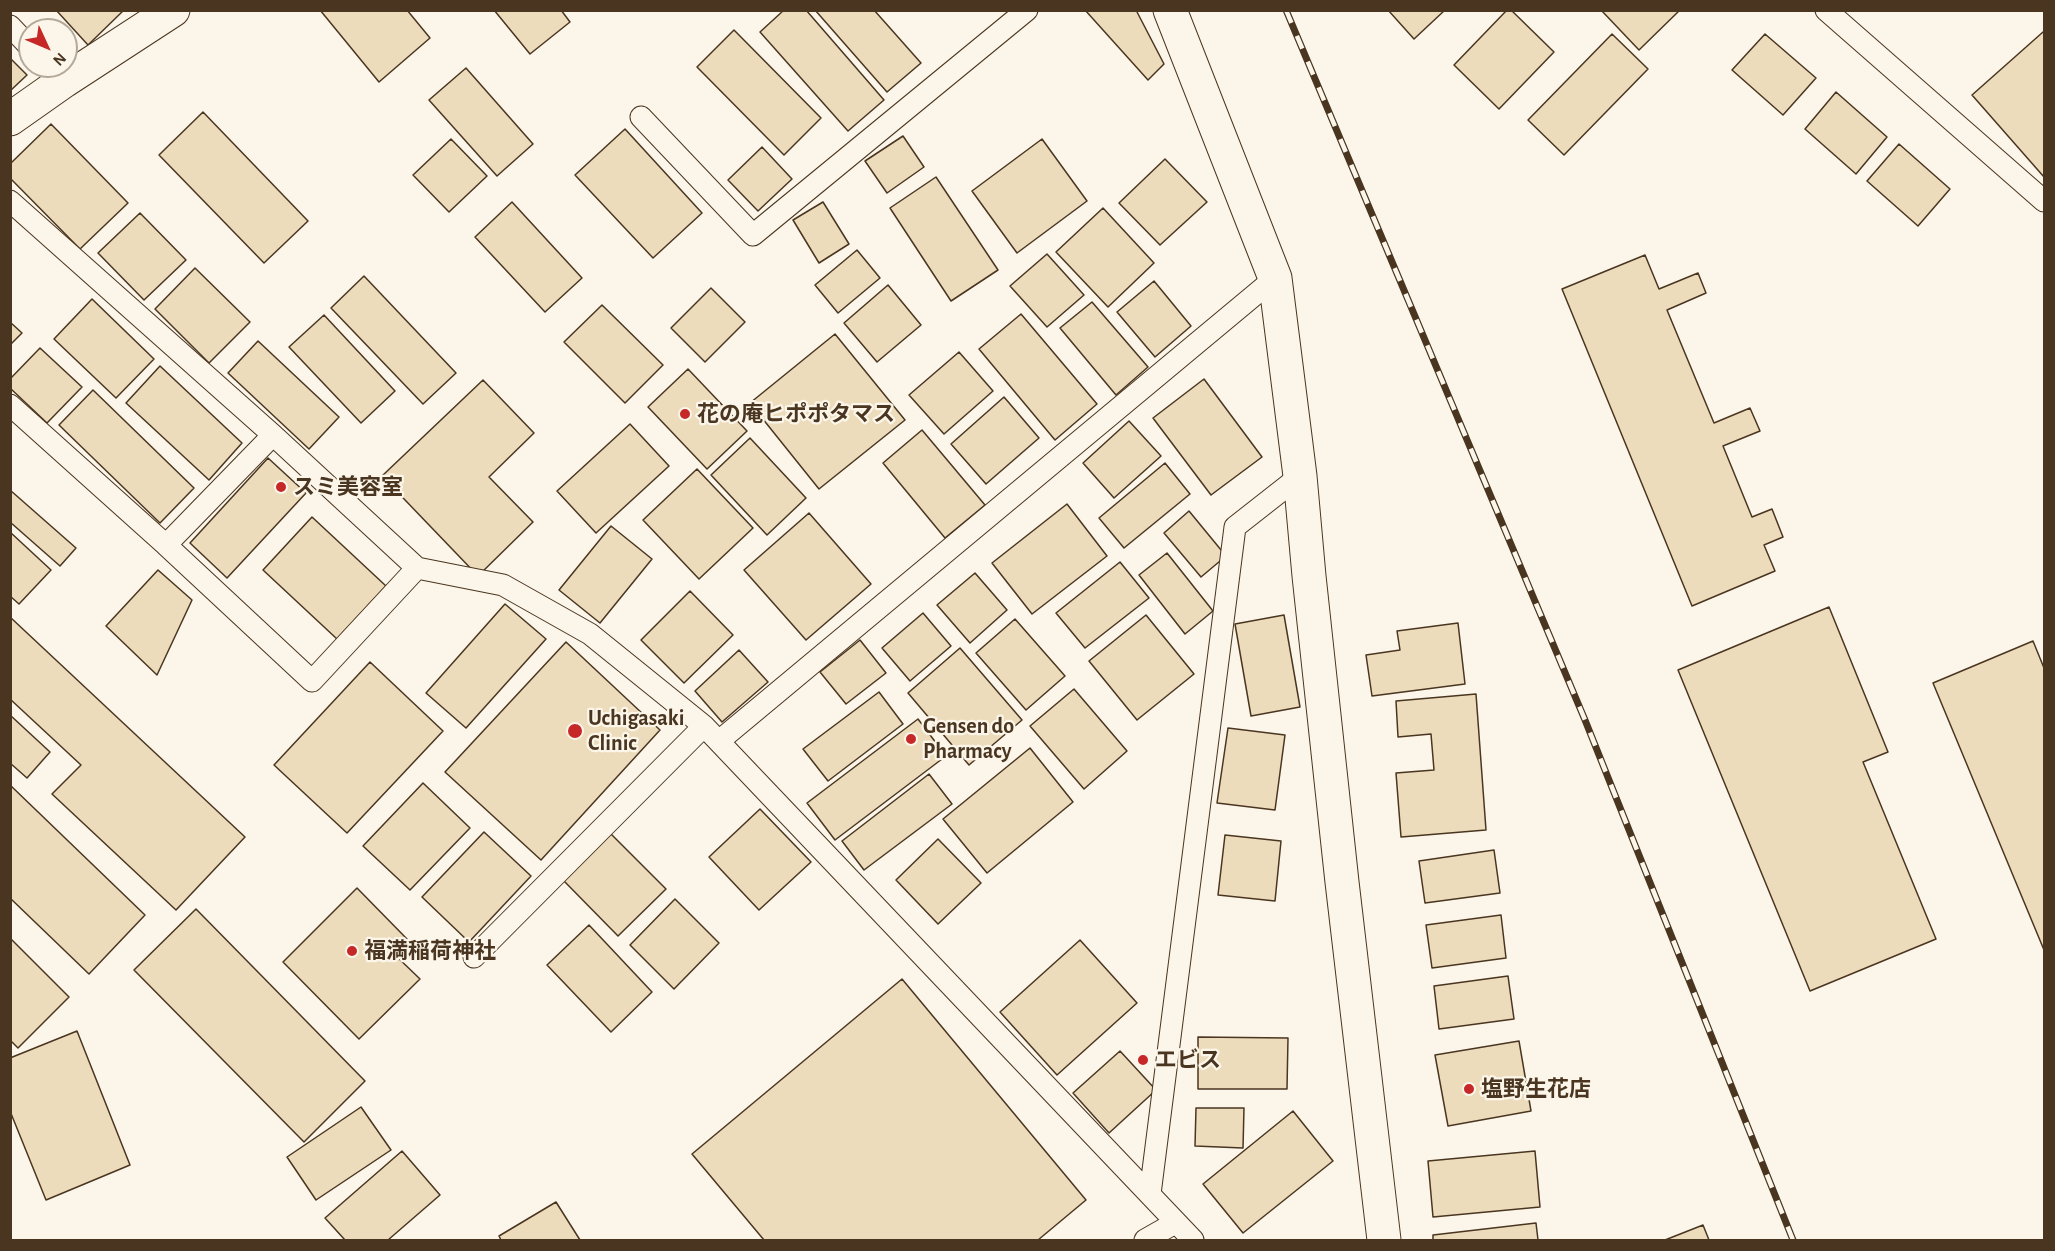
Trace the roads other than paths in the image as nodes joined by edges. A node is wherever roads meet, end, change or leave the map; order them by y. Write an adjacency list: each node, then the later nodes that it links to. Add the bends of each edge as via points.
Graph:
1 (173, 10): 5 (street)
2 (1027, 10): 7 (lane, via 753,235)
3 (1170, 10): 11 (street)
4 (1826, 10): 10 (lane)
5 (78, 62)
6 (52, 78): 8 (street)
7 (641, 117)
8 (10, 119)
9 (10, 201): 13 (lane)
10 (2044, 201)
11 (1275, 278): 14 (street); 18 (lane)
12 (10, 405): 15 (lane)
13 (273, 435): 15 (lane); 16 (lane)
14 (1300, 476): 20 (lane, via 1235,526); 24 (street)
15 (165, 545): 16 (lane, via 312,681)
16 (417, 568): 17 (lane, via 503,585 590,634)
17 (704, 726): 18 (lane); 19 (lane)
18 (719, 741): 20 (lane)
19 (474, 957)
20 (1150, 1194): 21 (lane)
21 (1175, 1223): 22 (lane); 23 (lane)
22 (1145, 1240)
23 (1193, 1240)
24 (1384, 1240)

